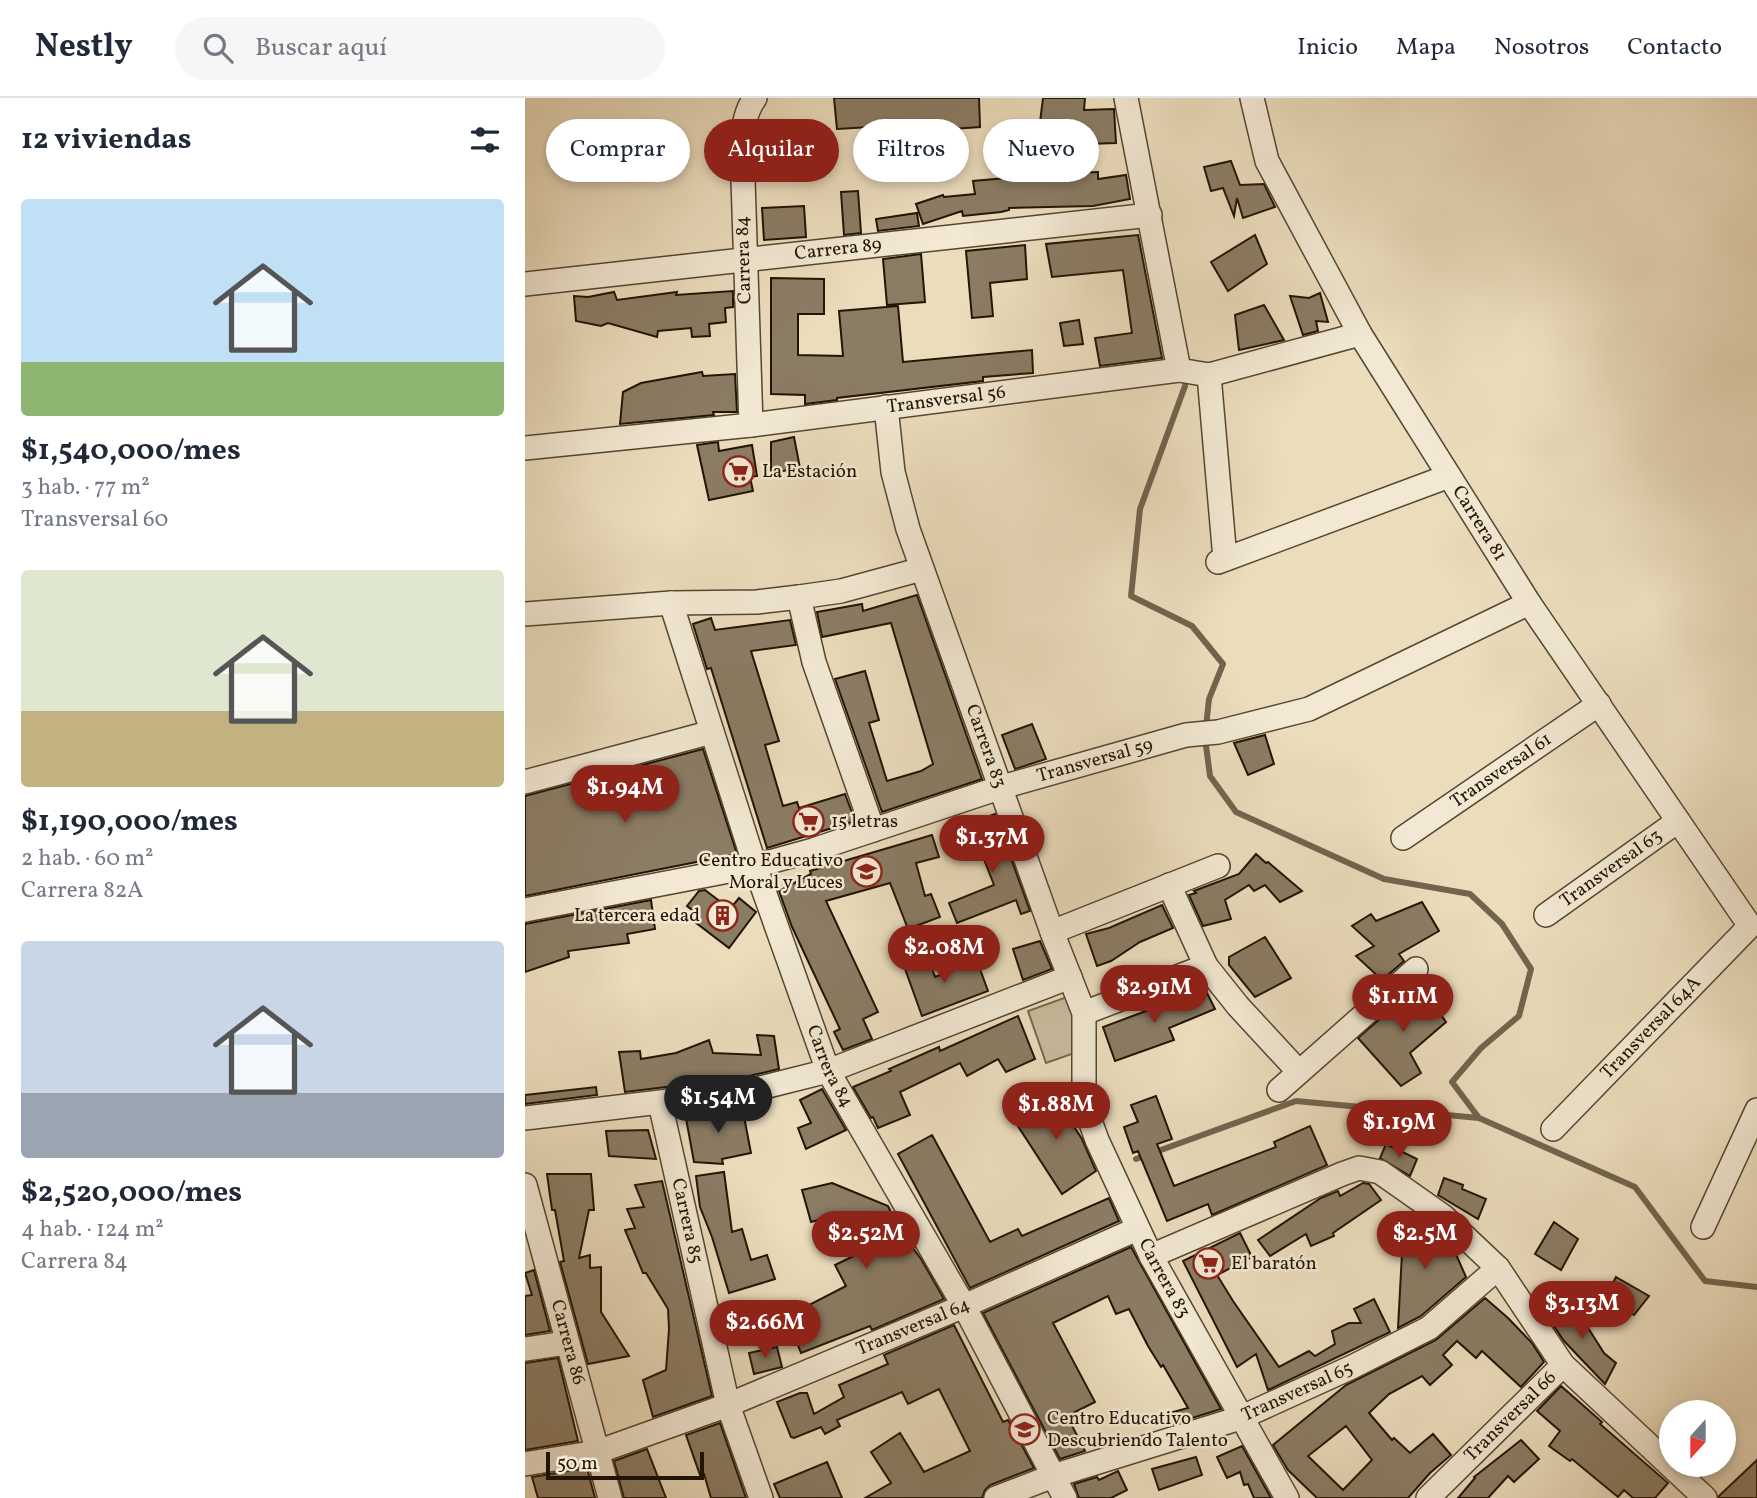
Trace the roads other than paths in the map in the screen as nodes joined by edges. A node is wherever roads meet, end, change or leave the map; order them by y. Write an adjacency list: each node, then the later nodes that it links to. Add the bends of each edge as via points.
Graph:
1 (755, 98): 5 (street, Carrera 84, via 744,124 742,149)
2 (1126, 98): 4 (street)
3 (1252, 98): 7 (street, Carrera 81, via 1267,161)
4 (1150, 215): 5 (street, Carrera 89); 8 (street)
5 (744, 260): 6 (street, Carrera 89); 11 (street, Carrera 84)
6 (525, 284)
7 (1360, 334): 9 (street, Transversal 56); 13 (street, Carrera 81)
8 (1179, 370): 9 (street, Transversal 56); 10 (street, Transversal 56)
9 (1209, 375): 13 (street, via 1222,561)
10 (887, 407): 11 (street, Transversal 56); 14 (street, Carrera 83, via 893,472)
11 (751, 425): 12 (street, Transversal 56)
12 (525, 448)
13 (1449, 476): 17 (street, Carrera 81)
14 (922, 569): 15 (street, via 841,592); 22 (street, Carrera 83)
15 (799, 597): 16 (street); 24 (street, via 814,662)
16 (671, 603): 18 (street); 20 (street, Carrera 84)
17 (1529, 603): 19 (street, Carrera 81); 22 (street, Transversal 59, via 1309,709 1218,732 1186,735)
18 (525, 614)
19 (1598, 704): 23 (street, Carrera 81); 25 (street, Transversal 61)
20 (712, 732): 21 (street); 26 (street, Carrera 84)
21 (525, 782)
22 (1002, 787): 24 (street, Transversal 59); 32 (street, Carrera 83)
23 (1678, 821): 30 (street, Transversal 63); 31 (street, Carrera 81)
24 (873, 830): 26 (street, Transversal 59)
25 (1403, 838)
26 (755, 866): 29 (street, Transversal 59); 37 (street, Carrera 84)
27 (1218, 866): 28 (street)
28 (1169, 885): 32 (street); 33 (street)
29 (525, 910)
30 (1546, 915)
31 (1749, 926): 43 (street, Transversal 64A)
32 (1052, 932): 35 (street, Carrera 83)
33 (1206, 965): 36 (street); 38 (street)
34 (1416, 969): 38 (street)
35 (1070, 977): 36 (street, Carrera 83); 37 (street)
36 (1084, 1013): 47 (street, Carrera 83, via 1087,1112)
37 (828, 1070): 40 (street, via 744,1092); 50 (street, Carrera 84)
38 (1300, 1072): 39 (street)
39 (1279, 1090)
40 (660, 1103): 42 (street); 54 (street, Carrera 85)
41 (1757, 1110): 44 (street)
42 (525, 1118)
43 (1553, 1129)
44 (1748, 1151): 46 (street)
45 (525, 1185): 51 (street, Carrera 86)
46 (1703, 1227)
47 (1137, 1229): 48 (street, Carrera 83); 50 (street, Transversal 64)
48 (1151, 1256): 49 (street, via 1359,1168 1380,1172 1444,1217); 55 (street, Carrera 83)
49 (1498, 1268): 53 (street); 55 (street, Transversal 65, via 1429,1328)
50 (964, 1307): 54 (street, Transversal 64); 58 (street, Carrera 84)
51 (566, 1343): 52 (street); 56 (street, Carrera 86)
52 (525, 1349)
53 (1563, 1364): 64 (street, Transversal 66); 65 (street)
54 (728, 1405): 56 (street, Transversal 64); 60 (street, Carrera 85)
55 (1240, 1418): 58 (street, Transversal 65); 63 (street, Carrera 83)
56 (597, 1452): 57 (street, Transversal 64); 59 (street, Carrera 86)
57 (525, 1464)
58 (1053, 1476): 61 (street, Transversal 65); 62 (street, Carrera 84)
59 (610, 1498)
60 (761, 1498)
61 (996, 1498)
62 (1065, 1498)
63 (1287, 1498)
64 (1428, 1498)
65 (1705, 1498)

